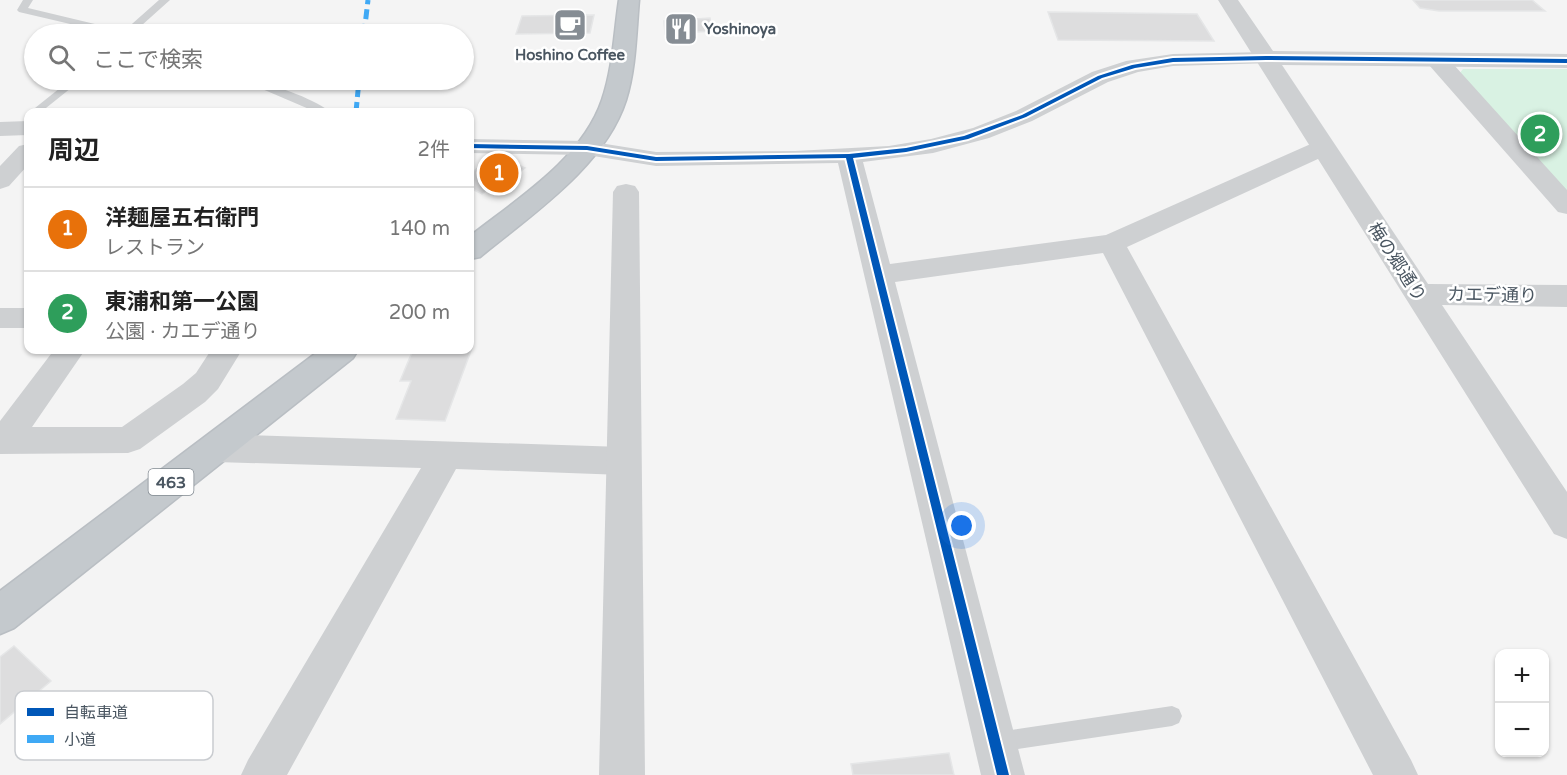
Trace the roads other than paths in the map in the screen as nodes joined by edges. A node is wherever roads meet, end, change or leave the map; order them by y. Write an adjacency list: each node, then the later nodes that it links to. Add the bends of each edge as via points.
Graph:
1 (28, 0): 5 (lane, via 22,9)
2 (165, 0): 6 (lane)
3 (628, 0): 15 (highway, via 619,80 609,114)
4 (1228, 0): 7 (street, 梅の郷通り)
5 (84, 24)
6 (137, 24)
7 (1266, 58): 8 (street); 16 (street, 梅の郷通り); 18 (street, via 1173,60 1134,66 1100,77 1023,116 966,138)
8 (1437, 60): 9 (street); 21 (street)
9 (1567, 61)
10 (63, 90): 12 (lane)
11 (274, 90): 13 (lane)
12 (39, 108)
13 (315, 108)
14 (474, 146): 15 (street)
15 (587, 148): 18 (street, via 656,159); 23 (highway, via 542,192)
16 (1322, 148): 22 (street); 25 (street, 梅の郷通り)
17 (24, 155): 19 (street)
18 (849, 156): 24 (street)
19 (0, 181)
20 (626, 192): 35 (street)
21 (1567, 206)
22 (1111, 243): 24 (street); 43 (street)
23 (474, 247)
24 (878, 275): 39 (street)
25 (1418, 294): 26 (street, カエデ通り); 36 (street, 梅の郷通り)
26 (1567, 296)
27 (0, 318): 28 (street)
28 (24, 318)
29 (67, 354): 32 (street)
30 (224, 354): 32 (street, via 194,393 128,440)
31 (337, 354): 33 (highway, 463)
32 (2, 441)
33 (216, 448): 34 (street); 37 (highway, 463)
34 (447, 455): 35 (street); 40 (street)
35 (623, 461): 41 (street)
36 (1567, 523)
37 (0, 615)
38 (1172, 716): 39 (lane)
39 (994, 742): 42 (street)
40 (263, 775)
41 (622, 775)
42 (1003, 775)
43 (1396, 775)

